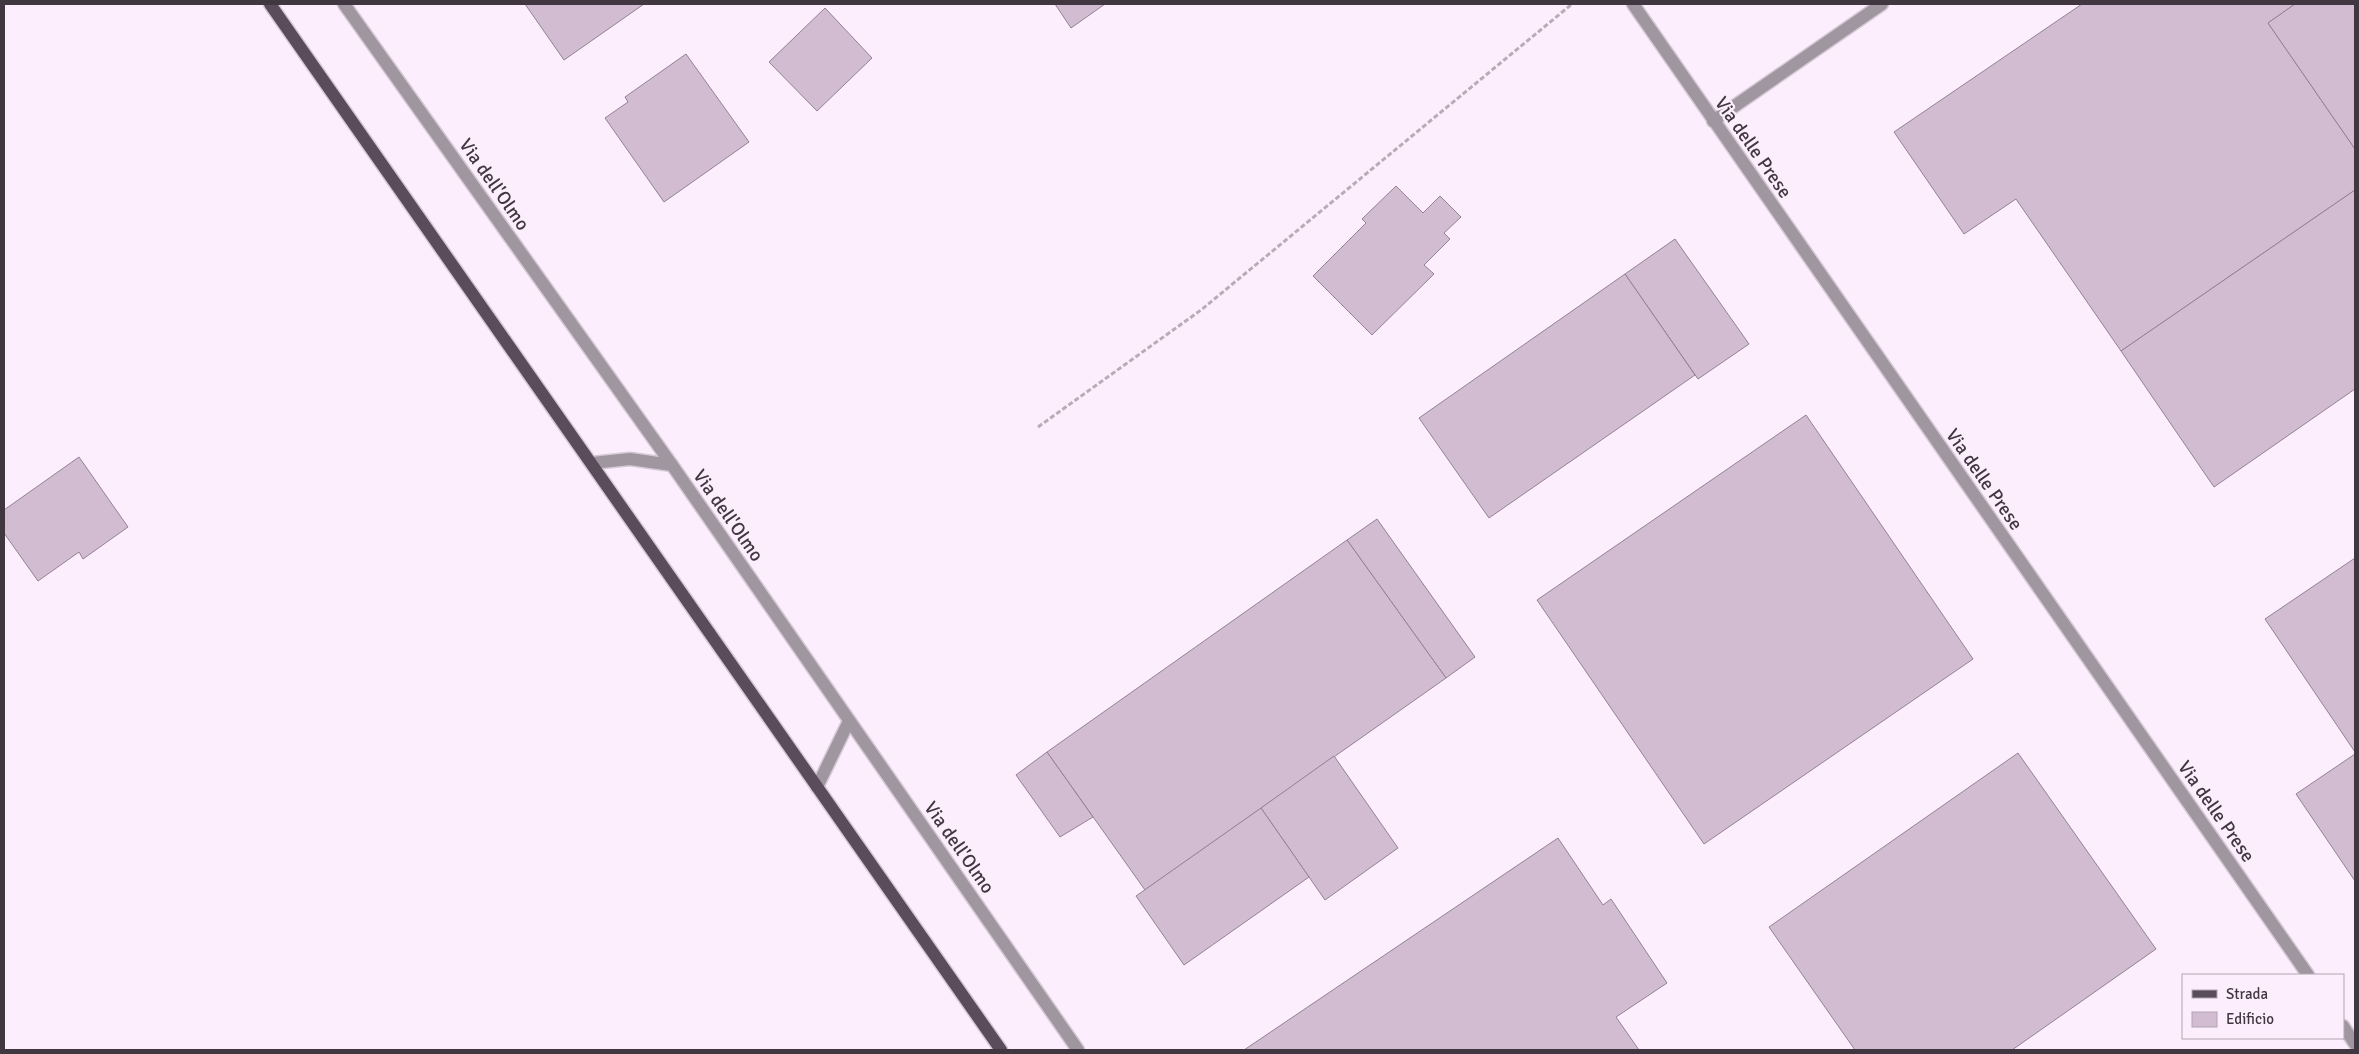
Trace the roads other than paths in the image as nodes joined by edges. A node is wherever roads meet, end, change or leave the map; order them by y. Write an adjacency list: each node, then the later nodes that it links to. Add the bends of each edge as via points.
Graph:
1 (270, 4): 6 (main road)
2 (344, 4): 7 (street, Via dell'Olmo)
3 (1633, 4): 5 (street, Via delle Prese)
4 (1882, 4): 5 (street)
5 (1713, 121): 10 (street, Via delle Prese)
6 (592, 463): 7 (street, via 630,459); 9 (main road)
7 (672, 465): 8 (street, Via dell'Olmo)
8 (850, 721): 9 (street); 14 (street, Via dell'Olmo)
9 (817, 787): 13 (main road)
10 (2307, 974)
11 (2344, 1028): 12 (street)
12 (2355, 1044)
13 (1001, 1050)
14 (1078, 1050)

